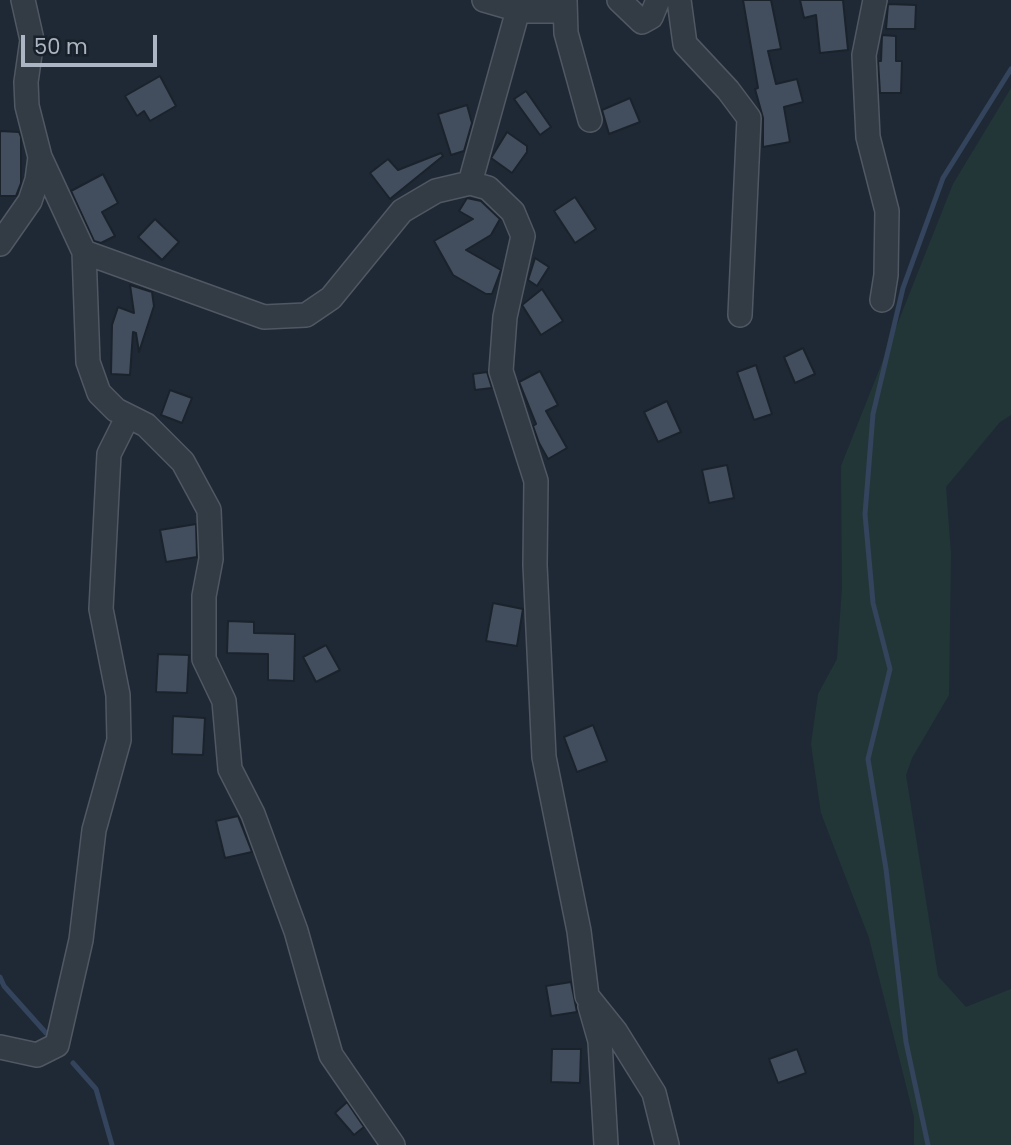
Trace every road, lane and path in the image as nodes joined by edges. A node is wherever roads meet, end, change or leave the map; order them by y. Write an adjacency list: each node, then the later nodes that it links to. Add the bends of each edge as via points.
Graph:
1 (23, 0): 10 (street, via 33,40 27,106)
2 (484, 0): 8 (street)
3 (619, 0): 4 (street, via 642,22 651,17)
4 (658, 0)
5 (679, 0): 15 (street, via 685,44 749,118)
6 (875, 0): 14 (street, via 864,73 868,137 887,211)
7 (564, 6): 8 (street); 9 (street, via 566,33)
8 (518, 10): 11 (street)
9 (590, 120)
10 (40, 157): 12 (street, via 30,201); 13 (street)
11 (470, 183): 13 (street, via 436,191 402,211 331,298 306,315 264,317); 17 (street, via 496,195 513,212 523,236 505,317 501,371 536,481 544,757 579,931)
12 (0, 244)
13 (85, 253): 16 (street, via 88,362 99,393)
14 (882, 300)
15 (740, 315)
16 (128, 416): 18 (street, via 109,454 101,609 118,695 119,740 94,830 81,940 57,1045 37,1055); 19 (street, via 146,425 183,462 209,510 211,559 204,596 204,659 224,701 230,769 253,814 296,931 331,1055)
17 (587, 996): 20 (street, via 600,1041); 21 (street, via 654,1093)
18 (0, 1047)
19 (393, 1145)
20 (606, 1145)
21 (667, 1145)

